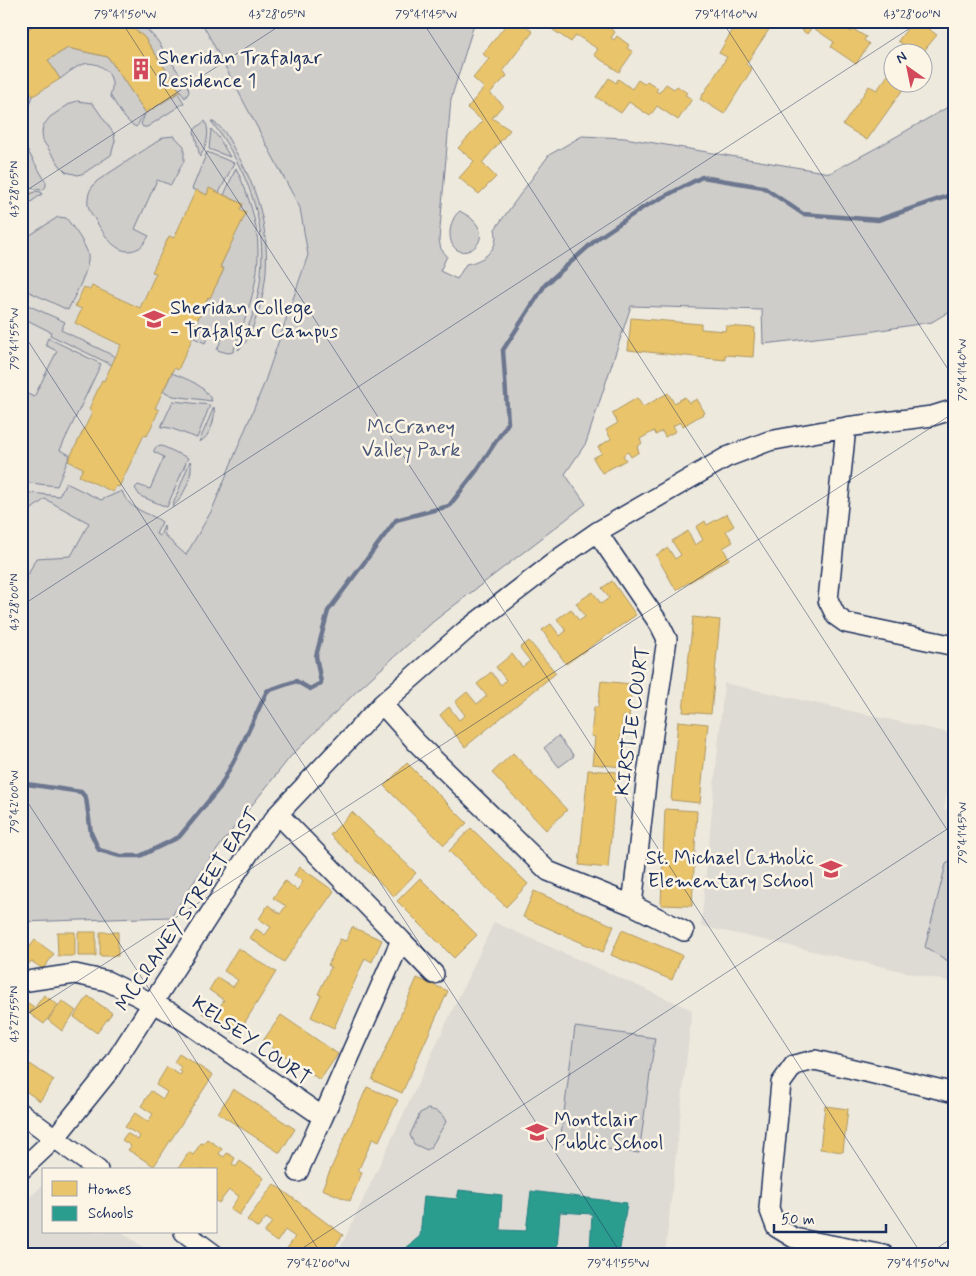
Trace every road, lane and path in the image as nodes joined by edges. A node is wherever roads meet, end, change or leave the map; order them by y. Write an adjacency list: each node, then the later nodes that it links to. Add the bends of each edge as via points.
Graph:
1 (955, 409): 2 (street, MCCRANEY STREET EAST, via 932,416)
2 (846, 427): 3 (street, MCCRANEY STREET EAST, via 769,441 727,457); 4 (street, via 828,600 836,616 846,623)
3 (598, 532): 5 (street, MCCRANEY STREET EAST, via 465,631); 7 (street, KIRSTIE COURT, via 667,639)
4 (955, 646)
5 (382, 704): 6 (street, MCCRANEY STREET EAST); 7 (street, via 416,742 548,871)
6 (278, 814): 9 (street); 12 (street, MCCRANEY STREET EAST, via 248,853)
7 (632, 905): 8 (street)
8 (684, 931)
9 (401, 940): 10 (street); 15 (street, KELSEY COURT)
10 (434, 974)
11 (21, 982): 12 (street, KELSEY COURT, via 75,974 107,981)
12 (152, 1004): 15 (street, KELSEY COURT, via 174,1014); 16 (street, MCCRANEY STREET EAST, via 110,1070)
13 (955, 1093): 22 (street, via 815,1060 794,1065 782,1083 769,1208 776,1227 794,1238)
14 (21, 1113): 16 (street)
15 (323, 1117): 19 (street, KELSEY COURT)
16 (55, 1138): 17 (street); 18 (street, MCCRANEY STREET EAST)
17 (95, 1168)
18 (21, 1170)
19 (298, 1172)
20 (187, 1234): 21 (street)
21 (215, 1255)
22 (884, 1255)

